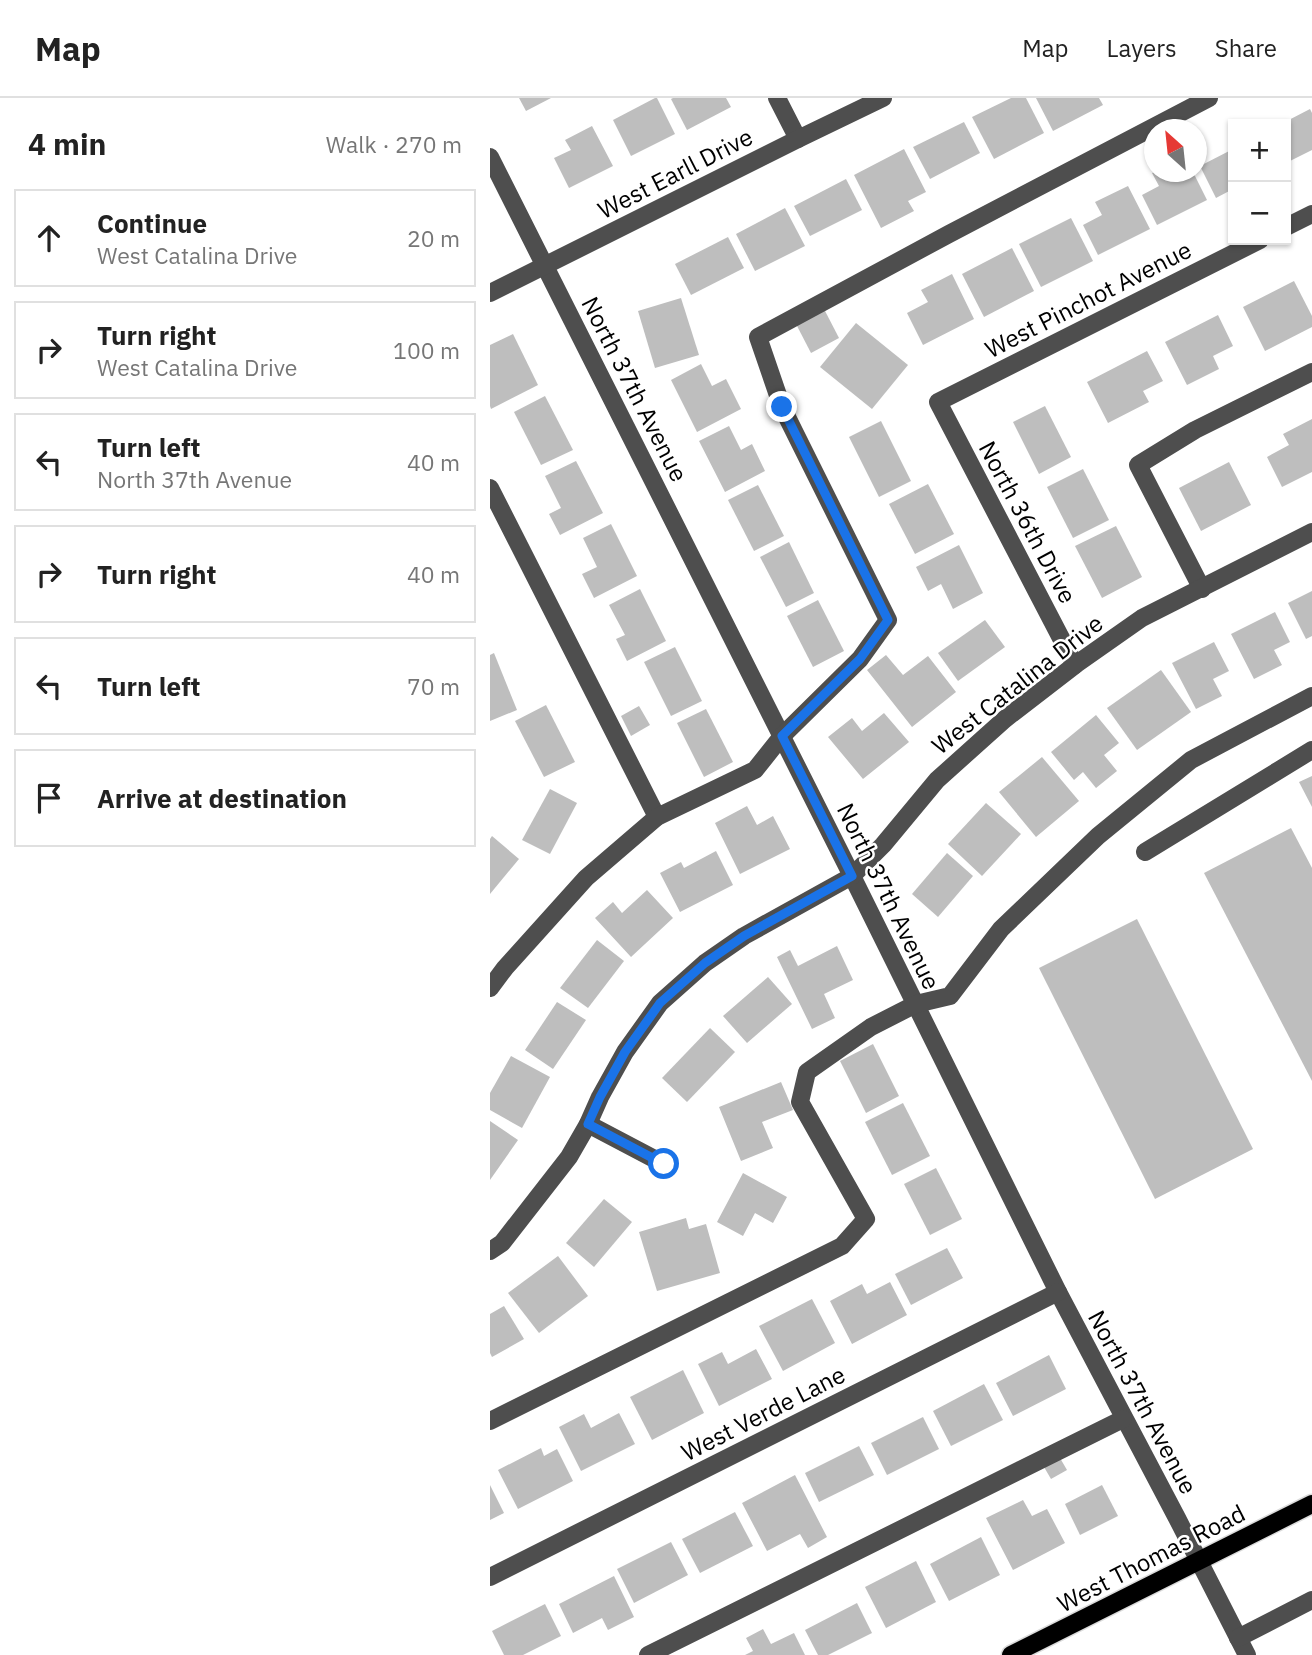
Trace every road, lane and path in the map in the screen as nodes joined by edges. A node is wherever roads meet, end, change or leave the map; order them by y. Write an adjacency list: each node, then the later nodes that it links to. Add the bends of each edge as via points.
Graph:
1 (777, 98): 4 (street)
2 (883, 98): 4 (street, West Earll Drive)
3 (1209, 98): 18 (street, via 758,337 782,407 888,620 860,659)
4 (798, 139): 9 (street, West Earll Drive)
5 (490, 157): 9 (street, North 37th Avenue)
6 (1312, 214): 7 (street)
7 (1291, 224)
8 (1250, 245): 12 (street, West Pinchot Avenue)
9 (545, 265): 10 (street, West Earll Drive); 18 (street, North 37th Avenue)
10 (490, 293)
11 (1312, 372): 15 (street, via 1138,464)
12 (938, 402): 16 (street, North 36th Drive)
13 (490, 488): 20 (street)
14 (1312, 532): 15 (street, West Catalina Drive)
15 (1202, 589): 16 (street, West Catalina Drive, via 1142,618)
16 (1075, 665): 22 (street, West Catalina Drive, via 937,780)
17 (1312, 696): 24 (street, via 1191,760 1098,836 1001,929 950,996)
18 (782, 736): 20 (street, via 755,770); 22 (street, North 37th Avenue)
19 (1312, 750): 21 (street)
20 (657, 817): 23 (street, via 586,878)
21 (1145, 852)
22 (852, 876): 24 (street, North 37th Avenue); 25 (street, West Catalina Drive, via 744,936 660,1003 625,1052)
23 (490, 988)
24 (916, 1004): 28 (street, North 37th Avenue); 30 (street, via 872,1027 807,1072 800,1101 866,1219 842,1246)
25 (588, 1124): 26 (street); 27 (street, West Catalina Drive, via 569,1157 511,1233)
26 (664, 1164)
27 (490, 1251)
28 (1058, 1293): 29 (street, North 37th Avenue); 33 (street, West Verde Lane)
29 (1123, 1419): 32 (street, North 37th Avenue); 36 (street)
30 (490, 1421)
31 (1312, 1504): 32 (main road, West Thomas Road)
32 (1199, 1561): 35 (street, North 37th Avenue); 37 (main road, West Thomas Road)
33 (490, 1577)
34 (1312, 1600): 35 (street)
35 (1238, 1638): 38 (street, North 37th Avenue)
36 (648, 1655)
37 (1012, 1655)
38 (1247, 1655)

